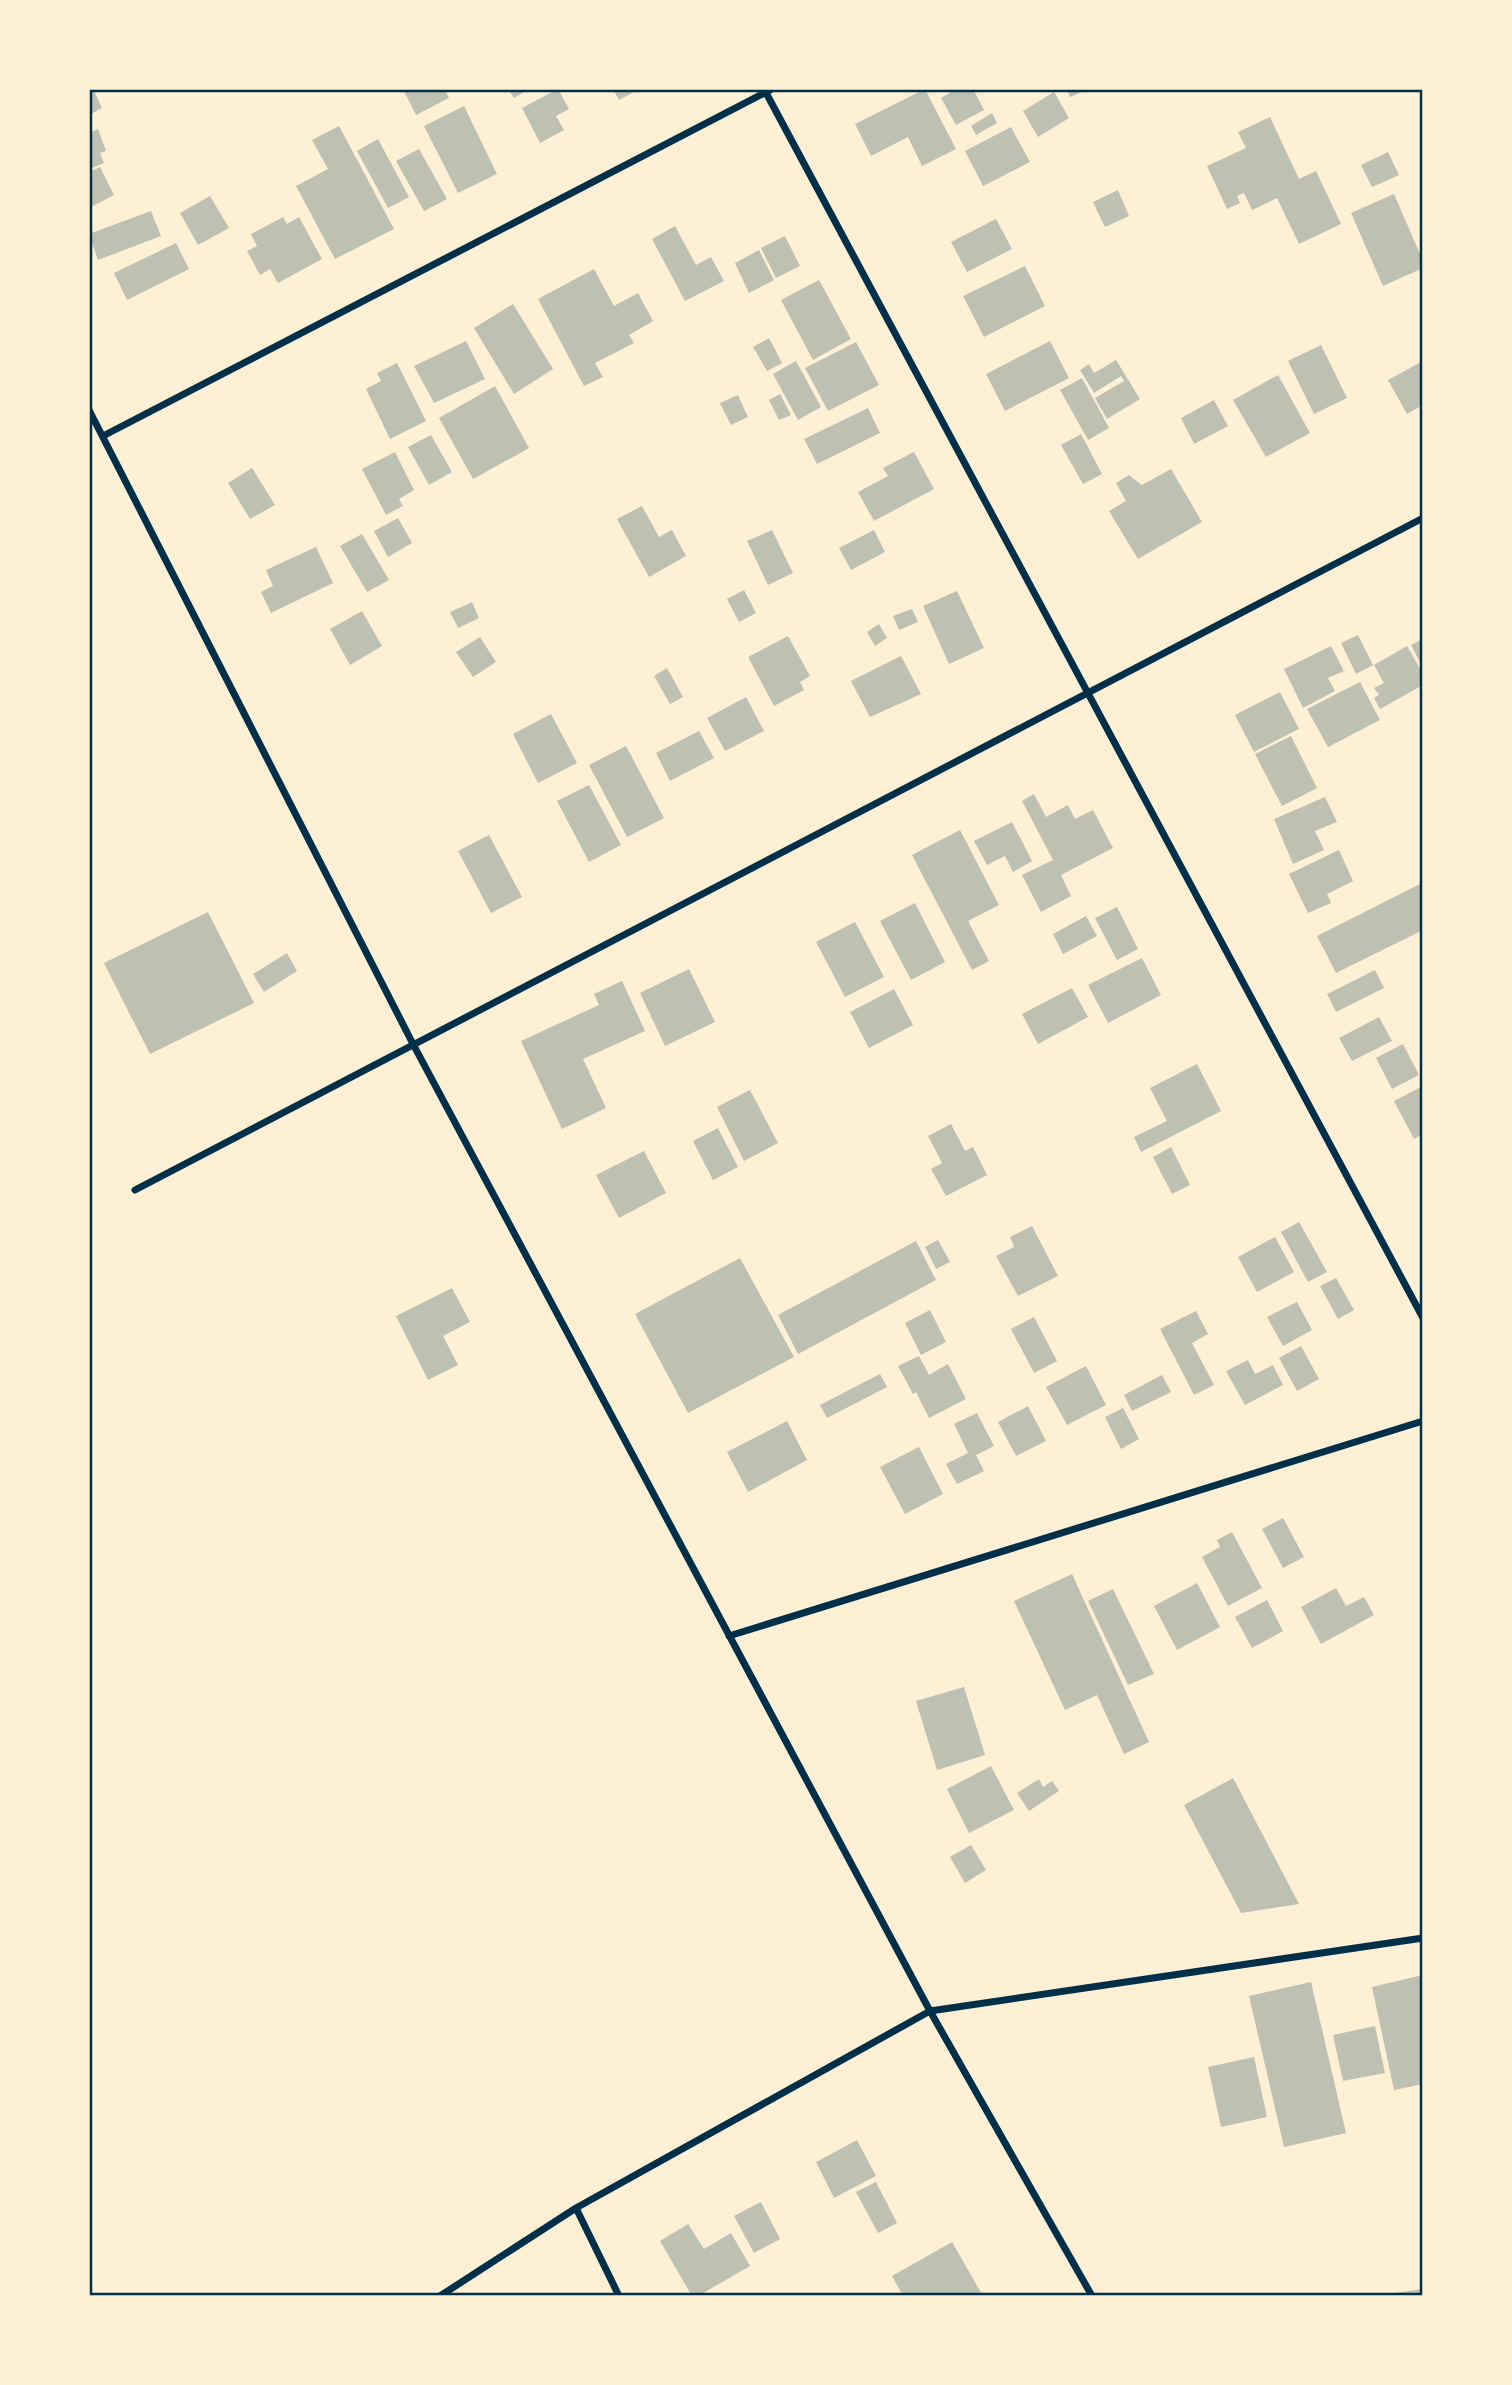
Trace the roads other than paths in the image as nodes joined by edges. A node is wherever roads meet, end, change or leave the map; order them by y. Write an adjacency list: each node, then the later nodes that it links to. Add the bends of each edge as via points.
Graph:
1 (768, 90): 3 (street); 5 (street)
2 (89, 410): 3 (street)
3 (103, 436): 6 (street)
4 (1423, 518): 5 (street)
5 (1088, 694): 6 (street); 8 (street)
6 (413, 1044): 7 (street); 10 (street)
7 (135, 1190)
8 (1423, 1318)
9 (1423, 1421): 10 (street)
10 (729, 1636): 12 (street)
11 (1423, 1938): 12 (street)
12 (930, 2011): 13 (street); 16 (street)
13 (576, 2208): 14 (street); 15 (street)
14 (440, 2296)
15 (620, 2296)
16 (1092, 2296)

